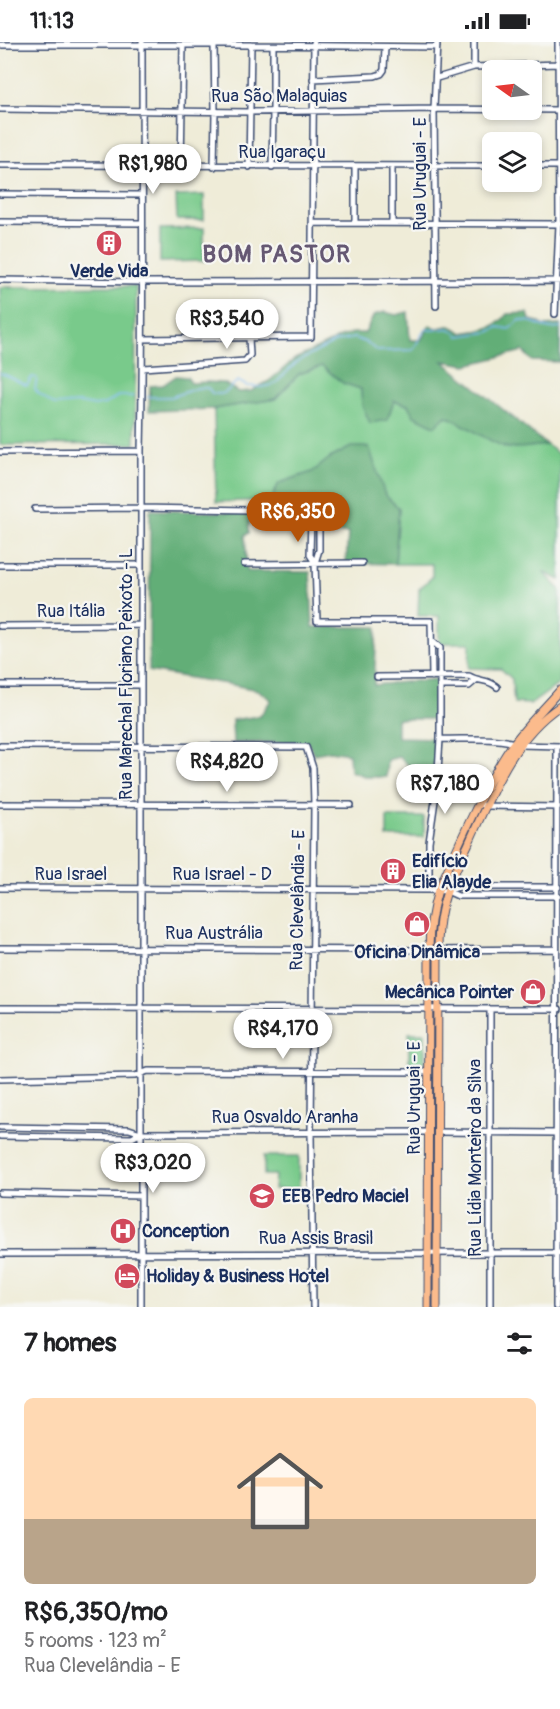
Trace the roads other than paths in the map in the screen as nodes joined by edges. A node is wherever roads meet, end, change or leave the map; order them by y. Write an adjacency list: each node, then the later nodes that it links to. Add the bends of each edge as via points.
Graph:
1 (474, 42): 16 (street)
2 (558, 42): 15 (street)
3 (142, 43): 6 (street); 9 (street); 22 (street, Rua Marechal Floriano Peixoto - L)
4 (12, 44): 5 (street); 8 (street)
5 (53, 44): 6 (street)
6 (96, 44)
7 (314, 44): 13 (street); 14 (street); 18 (street)
8 (0, 45)
9 (183, 45): 10 (street); 23 (street)
10 (214, 45): 11 (street); 26 (street)
11 (251, 45): 13 (street); 27 (street)
12 (437, 45): 14 (street); 17 (street, Rua Uruguai - E)
13 (273, 46): 24 (street)
14 (385, 48): 18 (street, via 381,74)
15 (559, 64): 16 (street); 21 (street)
16 (474, 67): 17 (street)
17 (437, 78): 20 (street, Rua Uruguai - E)
18 (313, 79): 25 (street)
19 (0, 109): 22 (street, Rua São Malaquias)
20 (434, 109): 21 (street, Rua São Malaquias); 25 (street, Rua São Malaquias); 33 (street, Rua Uruguai - E)
21 (558, 110): 36 (street)
22 (142, 111): 23 (street, Rua São Malaquias); 37 (street, Rua Marechal Floriano Peixoto - L)
23 (182, 111): 26 (street, Rua São Malaquias); 38 (street)
24 (273, 111): 25 (street, Rua São Malaquias); 27 (street, Rua São Malaquias); 29 (street)
25 (313, 111): 30 (street)
26 (215, 112): 27 (street, Rua São Malaquias); 39 (street)
27 (250, 112): 40 (street)
28 (0, 165): 37 (street, Rua Igaraçu)
29 (272, 166): 30 (street, Rua Igaraçu); 40 (street, Rua Igaraçu)
30 (312, 166): 31 (street, Rua Igaraçu); 44 (street)
31 (355, 166): 32 (street, Rua Igaraçu); 47 (street)
32 (392, 166): 33 (street, Rua Igaraçu); 48 (street)
33 (434, 166): 34 (street, Rua Igaraçu); 45 (street, Rua Uruguai - E)
34 (482, 166)
35 (542, 166): 36 (street)
36 (558, 166): 49 (street)
37 (142, 167): 38 (street, Rua Igaraçu); 42 (street, Rua Marechal Floriano Peixoto - L)
38 (181, 167): 39 (street, Rua Igaraçu)
39 (214, 167): 40 (street, Rua Igaraçu)
40 (249, 167)
41 (0, 194): 42 (street)
42 (141, 195): 46 (street, Rua Marechal Floriano Peixoto - L)
43 (0, 222): 46 (street)
44 (312, 222): 47 (street); 51 (street)
45 (434, 222): 48 (street); 49 (street); 52 (street, Rua Uruguai - E)
46 (141, 223): 54 (street, Rua Marechal Floriano Peixoto - L)
47 (355, 223): 48 (street)
48 (392, 223)
49 (559, 224): 53 (street)
50 (0, 280): 54 (street)
51 (311, 281): 52 (street); 54 (street); 57 (street, via 311,338)
52 (435, 281): 53 (street); 55 (street, Rua Uruguai - E)
53 (558, 281): 56 (street)
54 (142, 282): 58 (street, Rua Marechal Floriano Peixoto - L)
55 (436, 306)
56 (555, 314)
57 (249, 338): 58 (street); 59 (street, via 250,355 245,361)
58 (143, 339): 59 (street, Rua Marechal Floriano Peixoto - L)
59 (143, 368): 60 (street, Rua Marechal Floriano Peixoto - L)
60 (141, 451): 61 (street); 63 (street, Rua Marechal Floriano Peixoto - L)
61 (0, 452)
62 (35, 508): 63 (street)
63 (142, 508): 64 (street, via 305,511 319,528); 68 (street, Rua Marechal Floriano Peixoto - L)
64 (315, 563): 65 (street); 66 (street); 71 (street, via 317,621 431,621)
65 (362, 563)
66 (244, 564)
67 (0, 565): 68 (street)
68 (141, 565): 69 (street, Rua Marechal Floriano Peixoto - L)
69 (141, 625): 70 (street, Rua Itália); 78 (street, Rua Marechal Floriano Peixoto - L)
70 (0, 626)
71 (431, 640): 72 (street, via 440,648); 75 (street)
72 (440, 676): 73 (street); 75 (street); 79 (street)
73 (469, 676): 76 (street); 80 (street)
74 (377, 677): 75 (street)
75 (432, 677)
76 (476, 680): 80 (street); 81 (street, via 489,681)
77 (0, 685): 78 (street)
78 (141, 685): 87 (street, Rua Marechal Floriano Peixoto - L)
79 (440, 686): 80 (street); 84 (street)
80 (469, 686)
81 (497, 687)
82 (560, 690): 85 (main road)
83 (560, 705): 85 (main road)
84 (440, 739): 85 (street, via 502,740); 99 (street, via 429,842)
85 (517, 744): 88 (street); 93 (main road)
86 (0, 746): 87 (street)
87 (141, 746): 90 (street, Rua Marechal Floriano Peixoto - L); 91 (street, Rua Clevelândia - E, via 306,747 313,768)
88 (558, 746): 94 (street)
89 (0, 804): 90 (street)
90 (141, 804): 91 (street); 97 (street, Rua Marechal Floriano Peixoto - L)
91 (314, 805): 92 (street); 98 (street, Rua Clevelândia - E)
92 (351, 805)
93 (482, 805): 94 (street); 100 (main road, Rua Uruguai - E); 101 (main road, Rua Uruguai - E)
94 (558, 807): 95 (street)
95 (558, 887): 101 (street, Rua Israel - D, via 459,887); 102 (street)
96 (0, 888): 97 (street, Rua Israel)
97 (141, 889): 98 (street, Rua Israel - D); 104 (street, Rua Marechal Floriano Peixoto - L)
98 (312, 890): 99 (street, Rua Israel - D); 105 (street, Rua Clevelândia - E)
99 (429, 890): 100 (street, Rua Israel - D)
100 (438, 890): 101 (street, Rua Israel - D); 106 (main road, Rua Uruguai - E)
101 (447, 891): 102 (street, Rua Israel - D, via 458,896); 107 (main road, Rua Uruguai - E, via 441,910)
102 (558, 896): 108 (street)
103 (0, 948): 104 (street, Rua Austrália)
104 (141, 948): 105 (street, Rua Austrália); 110 (street, Rua Marechal Floriano Peixoto - L)
105 (312, 949): 106 (street, Rua Austrália); 111 (street, Rua Clevelândia - E)
106 (429, 950): 112 (main road, Rua Uruguai - E)
107 (438, 950): 108 (street); 113 (main road, Rua Uruguai - E)
108 (556, 950): 115 (street)
109 (0, 1008): 110 (street)
110 (141, 1008): 111 (street); 119 (street, Rua Marechal Floriano Peixoto - L)
111 (312, 1008): 112 (street); 116 (street, Rua Clevelândia - E)
112 (429, 1009): 113 (street); 117 (main road, Rua Uruguai - E)
113 (438, 1009): 114 (street); 125 (main road, Rua Uruguai - E)
114 (490, 1009): 115 (street); 126 (street, Rua Lídia Monteiro da Silva)
115 (558, 1009): 118 (street)
116 (312, 1072): 117 (street); 119 (street); 123 (street, Rua Clevelândia - E)
117 (429, 1072): 124 (main road, Rua Uruguai - E)
118 (558, 1073): 128 (street)
119 (141, 1074): 120 (street); 127 (street, Rua Marechal Floriano Peixoto - L)
120 (0, 1079)
121 (0, 1127): 122 (street, Rua Osvaldo Aranha)
122 (60, 1128): 127 (street, Rua Osvaldo Aranha, via 129,1129); 130 (street)
123 (311, 1132): 124 (street, Rua Osvaldo Aranha); 127 (street, Rua Osvaldo Aranha); 139 (street, Rua Clevelândia - E)
124 (429, 1132): 133 (main road, Rua Uruguai - E)
125 (437, 1132): 126 (street); 134 (main road, Rua Uruguai - E)
126 (490, 1132): 128 (street); 135 (street, Rua Lídia Monteiro da Silva)
127 (141, 1133): 130 (street, Rua Osvaldo Aranha, via 132,1138); 132 (street, Rua Marechal Floriano Peixoto - L)
128 (556, 1133): 136 (street)
129 (0, 1136): 130 (street, Rua Osvaldo Aranha)
130 (60, 1137)
131 (0, 1193): 132 (street)
132 (141, 1196): 138 (street, Rua Marechal Floriano Peixoto - L)
133 (429, 1253): 134 (street, Rua Assis Brasil); 139 (street, Rua Assis Brasil); 142 (main road, Rua Uruguai - E)
134 (437, 1253): 135 (street, Rua Assis Brasil); 143 (main road, Rua Uruguai - E)
135 (490, 1253): 136 (street, Rua Assis Brasil); 144 (street, Rua Lídia Monteiro da Silva)
136 (558, 1253): 145 (street)
137 (0, 1254): 138 (street, Rua Assis Brasil)
138 (141, 1254): 139 (street, Rua Assis Brasil); 140 (street, Rua Marechal Floriano Peixoto - L)
139 (312, 1254): 141 (street, Rua Clevelândia - E)
140 (141, 1307)
141 (313, 1307)
142 (429, 1307)
143 (437, 1307)
144 (490, 1307)
145 (556, 1307)

